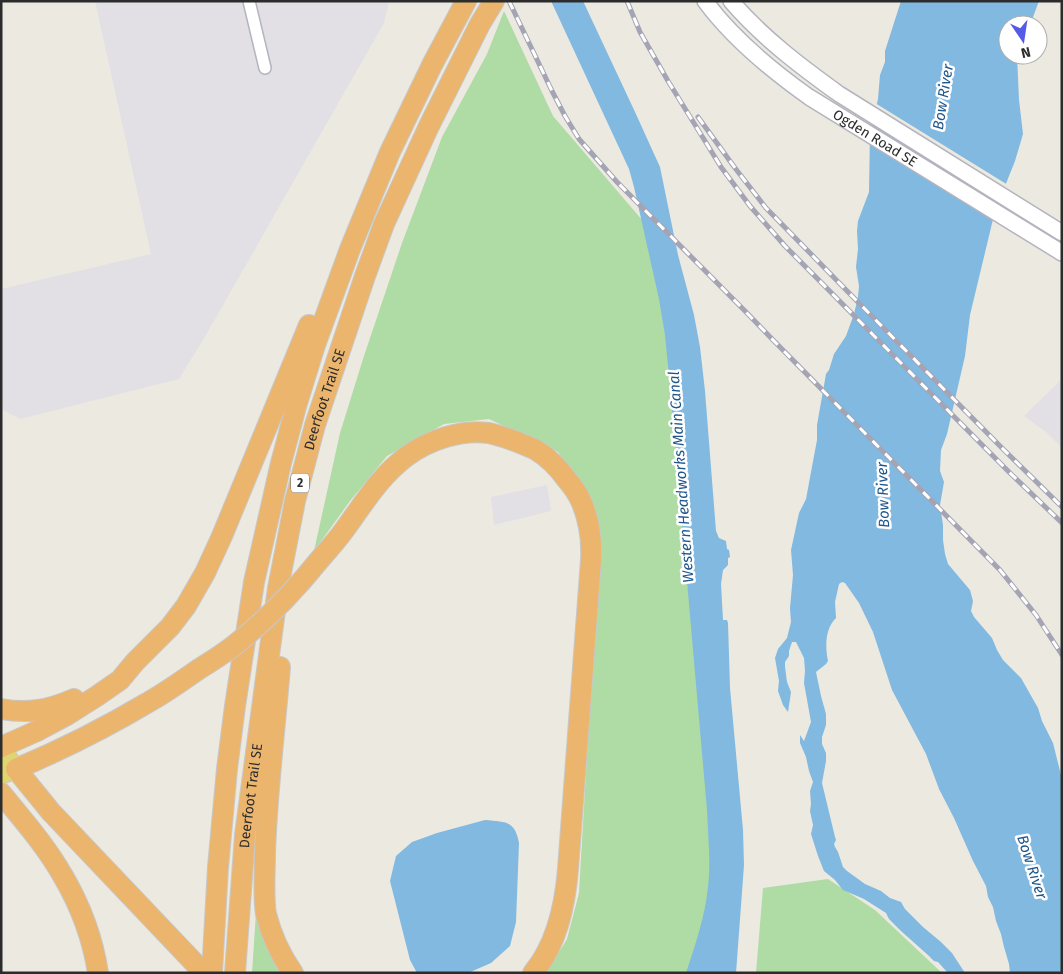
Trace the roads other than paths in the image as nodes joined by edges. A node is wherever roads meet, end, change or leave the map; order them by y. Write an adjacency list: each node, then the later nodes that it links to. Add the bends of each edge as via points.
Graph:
1 (249, 1): 6 (street)
2 (466, 1): 8 (highway, Deerfoot Trail SE / 2, via 390,152)
3 (494, 1): 10 (highway, Deerfoot Trail SE / 2, via 429,126 384,224)
4 (705, 1): 9 (street, Ogden Road SE, via 735,36 809,97)
5 (731, 1): 7 (street, Ogden Road SE, via 779,50 839,94)
6 (265, 68)
7 (1062, 232)
8 (350, 249): 11 (highway, via 321,295 205,574 171,626); 20 (highway, Deerfoot Trail SE / 2, via 297,403 254,582 227,769)
9 (1062, 253)
10 (315, 425): 21 (highway, Deerfoot Trail SE / 2, via 295,500 278,588 245,835); 22 (highway, via 282,650 265,842 266,913 276,942)
11 (135, 662): 12 (highway, via 60,705 45,710 16,712); 13 (highway, via 120,680 97,696 37,731)
12 (1, 709)
13 (1, 747): 14 (main road)
14 (8, 772): 19 (highway, via 51,812); 23 (highway, bridge, via 61,750 148,703 237,644 279,606 344,530 386,474 407,456 424,445 468,433 504,437 536,450 563,474 581,500 592,545 566,892 555,934)
15 (1, 793): 17 (highway)
16 (1, 809): 17 (highway)
17 (24, 822): 18 (highway, via 46,850 75,900)
18 (98, 973)
19 (204, 973)
20 (212, 973)
21 (235, 973)
22 (293, 973)
23 (533, 973)

